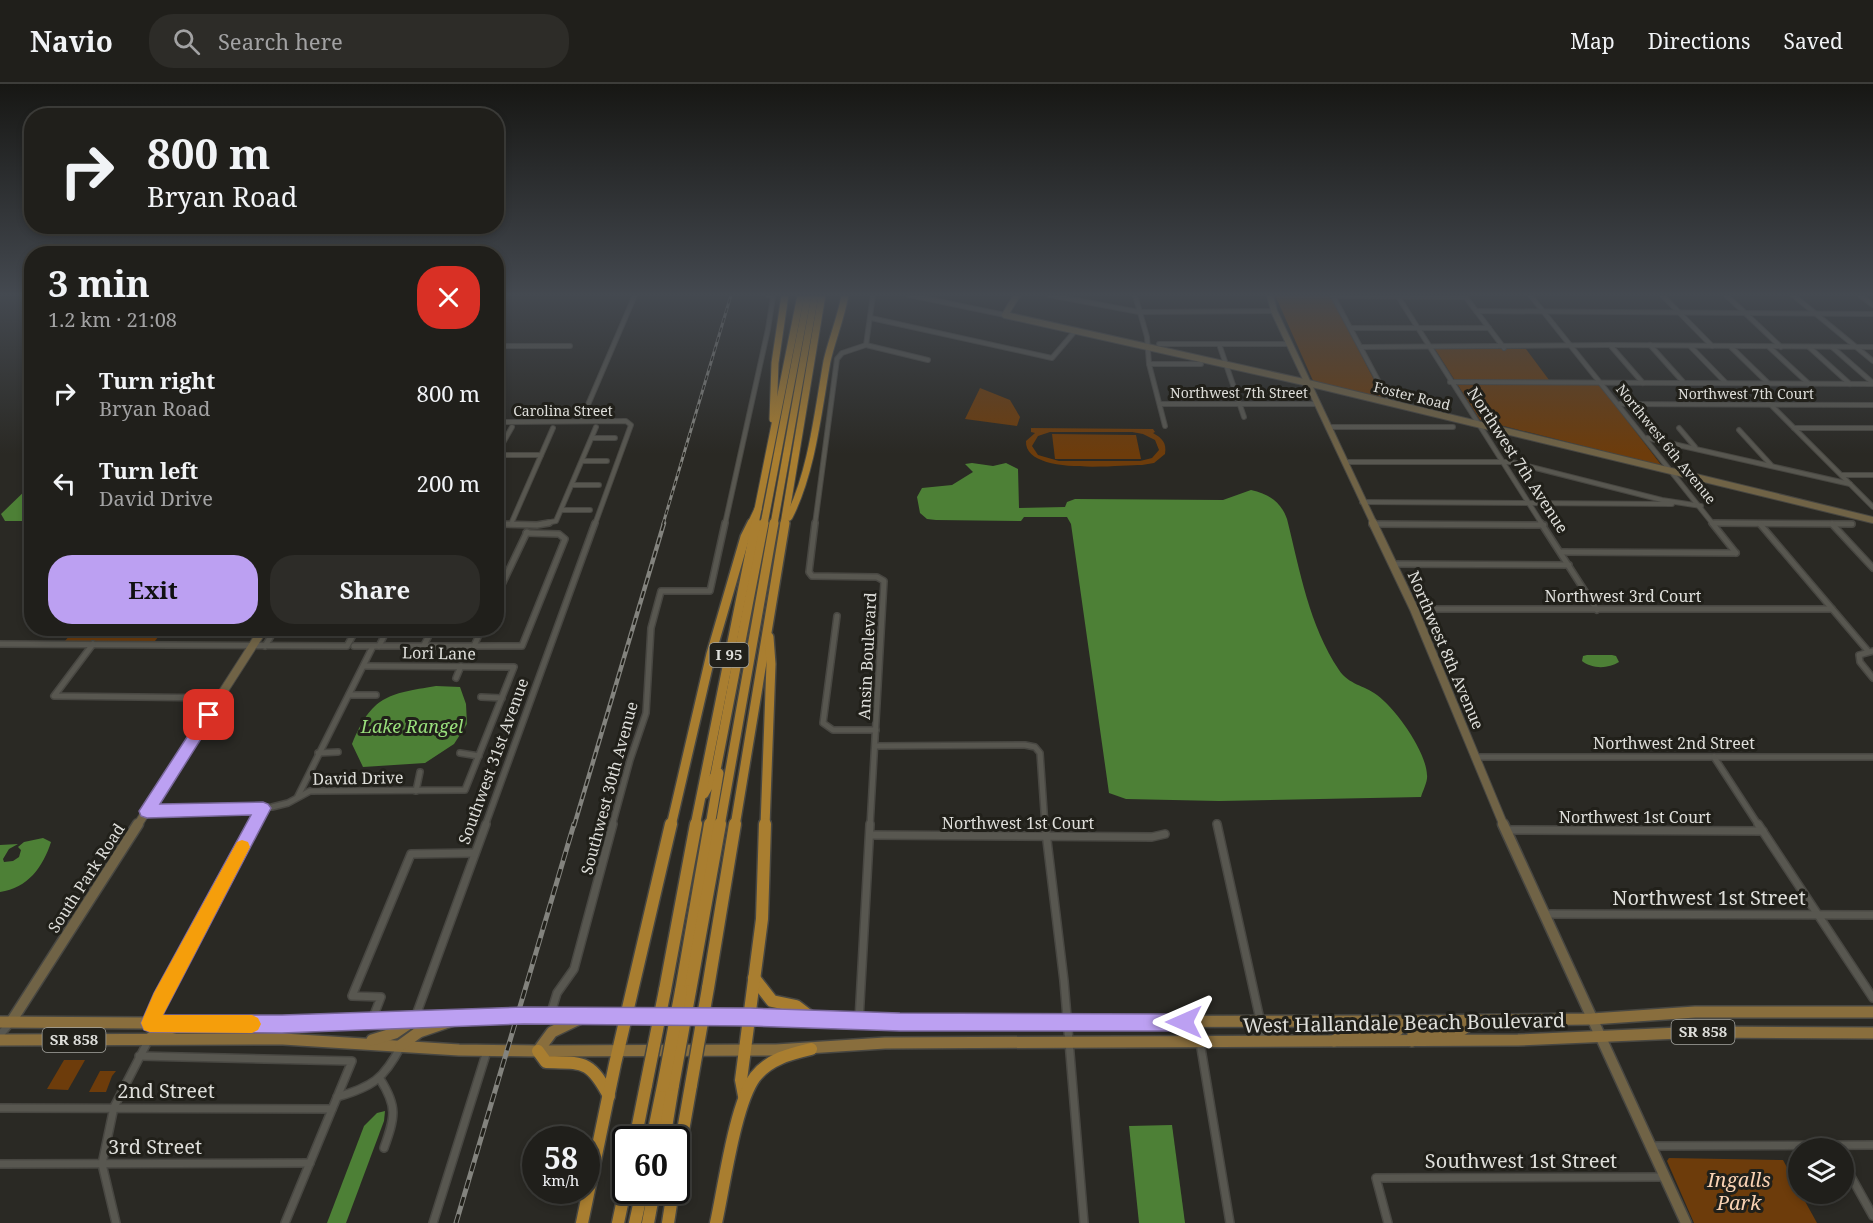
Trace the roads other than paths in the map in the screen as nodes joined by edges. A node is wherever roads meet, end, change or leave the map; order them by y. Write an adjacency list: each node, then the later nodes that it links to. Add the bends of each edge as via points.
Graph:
1 (612, 348): 52 (street)
2 (764, 348): 174 (street, Southwest 30th Avenue, via 710,591 661,591 651,628 646,713 574,969 556,993)
3 (777, 348): 66 (highway)
4 (791, 348): 66 (highway, I 95)
5 (798, 348): 129 (highway)
6 (806, 348): 136 (highway)
7 (813, 348): 97 (highway, I 95)
8 (831, 348): 97 (highway, via 797,501)
9 (857, 348): 142 (street, Ansin Boulevard, via 837,359 809,572 813,576 877,577 884,581)
10 (879, 348): 28 (street)
11 (1007, 348): 12 (street, via 1052,358)
12 (1060, 348)
13 (1148, 348): 30 (street)
14 (1157, 348): 32 (street, Foster Road)
15 (1220, 348): 32 (street)
16 (1291, 348): 35 (street, Northwest 8th Avenue)
17 (1363, 348): 44 (street)
18 (1430, 348): 33 (street, Northwest 7th Avenue)
19 (1574, 348): 34 (street, Northwest 6th Avenue)
20 (1613, 348): 36 (street)
21 (1653, 348): 39 (street)
22 (1692, 348): 37 (street)
23 (1732, 348): 41 (street)
24 (1771, 348): 42 (street)
25 (1810, 348): 43 (street)
26 (1833, 348): 38 (street)
27 (1857, 348): 29 (street)
28 (928, 360)
29 (1873, 361)
30 (1149, 364): 31 (street); 45 (street)
31 (1202, 364)
32 (1226, 364): 35 (street, Foster Road); 46 (street)
33 (1450, 381): 34 (street); 55 (street, Northwest 7th Avenue)
34 (1601, 382): 36 (street); 48 (street, Northwest 6th Avenue)
35 (1308, 383): 44 (street, Foster Road); 47 (street, Northwest 8th Avenue)
36 (1643, 383): 39 (street)
37 (1726, 383): 39 (street); 40 (street)
38 (1873, 383): 43 (street)
39 (1686, 384)
40 (1750, 384): 41 (street); 49 (street)
41 (1768, 384): 42 (street)
42 (1809, 384): 43 (street)
43 (1850, 384)
44 (1390, 403): 55 (street, Foster Road)
45 (1160, 404): 46 (street, Northwest 7th Street); 56 (street)
46 (1239, 404): 47 (street, Northwest 7th Street); 51 (street)
47 (1318, 404): 59 (street, Northwest 8th Avenue)
48 (1618, 404): 49 (street, Northwest 7th Court); 69 (street, Northwest 6th Avenue)
49 (1771, 405): 50 (street, Northwest 7th Court); 63 (street)
50 (1873, 405)
51 (1244, 417)
52 (581, 421): 53 (street, Carolina Street); 54 (street, Carolina Street)
53 (504, 422)
54 (630, 422): 163 (street, Southwest 31st Avenue)
55 (1478, 424): 77 (street, Northwest 7th Avenue); 79 (street, Foster Road)
56 (1165, 426)
57 (512, 427): 70 (street)
58 (596, 427): 67 (street)
59 (1329, 427): 60 (street); 76 (street, Northwest 8th Avenue)
60 (1453, 427)
61 (553, 428): 73 (street)
62 (1679, 428): 71 (street)
63 (1794, 428): 64 (street); 80 (street)
64 (1873, 428)
65 (1739, 430): 78 (street)
66 (774, 434): 92 (highway, I 95)
67 (592, 438): 68 (street); 74 (street)
68 (615, 438)
69 (1646, 438): 71 (street); 79 (street, Northwest 6th Avenue)
70 (504, 441)
71 (1696, 448): 78 (street)
72 (504, 455): 73 (street)
73 (541, 455): 96 (street)
74 (583, 461): 75 (street); 83 (street)
75 (607, 461)
76 (1345, 462): 77 (street); 85 (street, Northwest 8th Avenue)
77 (1503, 462): 86 (street, Northwest 7th Avenue); 87 (street)
78 (1772, 466): 82 (street)
79 (1673, 471): 88 (street, Northwest 6th Avenue); 93 (street, Foster Road)
80 (1841, 475): 81 (street); 82 (street)
81 (1873, 475)
82 (1850, 484): 89 (street)
83 (572, 485): 84 (street); 90 (street)
84 (599, 485)
85 (1362, 502): 86 (street); 98 (street, Northwest 8th Avenue)
86 (1531, 504): 87 (street); 103 (street, Northwest 7th Avenue)
87 (1683, 504): 88 (street)
88 (1701, 506): 94 (street, Northwest 6th Avenue)
89 (1873, 507)
90 (562, 510): 91 (street); 102 (street, via 556,521)
91 (590, 510)
92 (758, 510): 154 (highway, I 95); 176 (highway, via 745,537 711,654)
93 (1873, 520)
94 (1714, 523): 99 (street); 105 (street, Northwest 6th Avenue, via 1736,553)
95 (504, 524): 96 (street)
96 (511, 524): 102 (street)
97 (785, 524): 114 (highway, I 95)
98 (1372, 524): 103 (street); 106 (street, Northwest 8th Avenue)
99 (1760, 524): 100 (street); 112 (street)
100 (1832, 524): 101 (street); 108 (street)
101 (1852, 524)
102 (530, 525): 104 (street)
103 (1544, 525): 105 (street, Northwest 7th Avenue)
104 (526, 533): 109 (street); 128 (street, via 559,534 565,539 522,646)
105 (1562, 552): 107 (street, Northwest 7th Avenue)
106 (1393, 564): 107 (street); 110 (street, Northwest 8th Avenue)
107 (1569, 565): 111 (street, Northwest 7th Avenue)
108 (1873, 567)
109 (504, 580)
110 (1414, 609): 111 (street, Northwest 3rd Court); 150 (street, Northwest 8th Avenue)
111 (1597, 609): 112 (street, Northwest 3rd Court)
112 (1832, 609): 131 (street)
113 (837, 616): 142 (street, via 823,723 834,730)
114 (768, 626): 164 (highway, I 95); 169 (highway, via 771,664 764,889)
115 (259, 636): 124 (street, South Park Road)
116 (271, 636): 125 (street)
117 (354, 636): 126 (street)
118 (384, 636): 127 (street)
119 (429, 636): 123 (street)
120 (478, 636): 128 (street)
121 (0, 644): 122 (street)
122 (93, 644): 124 (street); 140 (street, via 54,696)
123 (424, 645): 127 (street); 128 (street)
124 (253, 646): 125 (street); 140 (street, South Park Road)
125 (265, 646): 126 (street)
126 (351, 646): 127 (street)
127 (379, 646)
128 (474, 646)
129 (741, 647): 154 (highway, via 715,776); 170 (highway)
130 (372, 648): 132 (street)
131 (1871, 651): 135 (street, via 1859,655)
132 (364, 666): 133 (street, Lori Lane); 137 (street)
133 (461, 666): 134 (street); 141 (street, Lori Lane, via 514,667)
134 (456, 678)
135 (1873, 678)
136 (746, 687): 164 (highway, via 725,817); 170 (highway)
137 (349, 695): 138 (street); 145 (street)
138 (376, 695)
139 (481, 697): 141 (street)
140 (220, 698): 156 (street, South Park Road)
141 (502, 698): 147 (street)
142 (876, 730): 143 (street, Ansin Boulevard)
143 (875, 746): 161 (street, Ansin Boulevard); 162 (street, via 1035,747 1040,753)
144 (338, 752): 145 (street)
145 (318, 753): 153 (street)
146 (460, 753): 147 (street)
147 (479, 756): 152 (street, David Drive, via 465,790)
148 (1714, 757): 149 (street, Northwest 2nd Street); 150 (street, Northwest 2nd Street); 159 (street)
149 (1873, 757)
150 (1475, 758): 158 (street, Northwest 8th Avenue)
151 (420, 772): 152 (street)
152 (416, 791): 153 (street, David Drive, via 310,791)
153 (298, 796): 155 (street, David Drive, via 281,806)
154 (700, 801): 217 (highway, I 95, bridge)
155 (263, 808): 156 (street, David Drive); 187 (street)
156 (147, 811): 184 (street, South Park Road)
157 (1217, 824): 168 (street)
158 (1506, 830): 159 (street, Northwest 1st Court); 165 (street, Northwest 8th Avenue)
159 (1763, 831): 166 (street)
160 (1165, 834): 162 (street, Northwest 1st Court)
161 (870, 835): 162 (street, Northwest 1st Court); 182 (street, Ansin Boulevard)
162 (1047, 837): 189 (street)
163 (474, 853): 180 (street, Southwest 31st Avenue); 185 (street, via 411,854 352,996 381,997)
164 (726, 871): 220 (highway, I 95, bridge)
165 (1545, 914): 166 (street, Northwest 1st Street); 178 (street, Northwest 8th Avenue)
166 (1818, 915): 167 (street, Northwest 1st Street); 171 (street)
167 (1873, 915)
168 (1248, 962): 186 (street)
169 (754, 978): 177 (highway); 179 (highway, via 772,1001 796,1006)
170 (685, 991): 210 (highway, bridge)
171 (1873, 998)
172 (1873, 1012): 178 (main road, West Hallandale Beach Boulevard / SR 858, via 1695,1012)
173 (469, 1016): 174 (main road, West Hallandale Beach Boulevard / SR 858); 180 (main road, West Hallandale Beach Boulevard / SR 858); 202 (main road, via 430,1027)
174 (550, 1016): 175 (main road, West Hallandale Beach Boulevard / SR 858)
175 (587, 1016): 176 (main road, West Hallandale Beach Boulevard / SR 858); 207 (main road, via 552,1032)
176 (627, 1016): 177 (main road, West Hallandale Beach Boulevard / SR 858); 203 (highway)
177 (750, 1017): 179 (main road, West Hallandale Beach Boulevard / SR 858); 205 (highway)
178 (1592, 1018): 181 (main road, West Hallandale Beach Boulevard / SR 858); 193 (street, Northwest 8th Avenue)
179 (813, 1019): 182 (main road, West Hallandale Beach Boulevard / SR 858)
180 (414, 1020): 185 (main road, West Hallandale Beach Boulevard / SR 858); 201 (main road, via 394,1034)
181 (1475, 1020): 183 (main road, West Hallandale Beach Boulevard / SR 858); 196 (main road, via 1462,1030 1421,1031 1413,1034)
182 (858, 1021): 189 (main road, West Hallandale Beach Boulevard / SR 858)
183 (1403, 1021): 186 (main road, West Hallandale Beach Boulevard / SR 858); 200 (main road, via 1391,1033 1342,1035)
184 (6, 1022): 187 (main road, West Hallandale Beach Boulevard / SR 858); 192 (street)
185 (372, 1022): 188 (main road, West Hallandale Beach Boulevard / SR 858)
186 (1261, 1022): 189 (main road, West Hallandale Beach Boulevard / SR 858); 199 (street)
187 (150, 1023): 188 (main road, West Hallandale Beach Boulevard / SR 858)
188 (196, 1023): 194 (main road, via 162,1031)
189 (1067, 1023): 197 (street)
190 (1873, 1027): 191 (main road)
191 (1868, 1033): 193 (main road, West Hallandale Beach Boulevard / SR 858, via 1703,1032)
192 (0, 1035)
193 (1602, 1038): 196 (main road, West Hallandale Beach Boulevard / SR 858); 222 (street, Northwest 8th Avenue)
194 (149, 1039): 195 (main road, West Hallandale Beach Boulevard / SR 858); 201 (main road, West Hallandale Beach Boulevard / SR 858); 208 (street)
195 (0, 1040)
196 (1412, 1041): 200 (main road, West Hallandale Beach Boulevard / SR 858)
197 (1069, 1042): 198 (main road, West Hallandale Beach Boulevard / SR 858); 204 (main road, West Hallandale Beach Boulevard / SR 858, via 885,1043); 245 (street)
198 (1200, 1042): 199 (main road, West Hallandale Beach Boulevard / SR 858); 246 (street)
199 (1265, 1042): 200 (main road, West Hallandale Beach Boulevard / SR 858)
200 (1334, 1042)
201 (356, 1043): 202 (main road, West Hallandale Beach Boulevard / SR 858)
202 (401, 1045): 206 (main road, West Hallandale Beach Boulevard / SR 858); 209 (street, via 391,1068)
203 (618, 1049): 205 (main road, West Hallandale Beach Boulevard / SR 858); 207 (main road, West Hallandale Beach Boulevard / SR 858); 211 (highway)
204 (810, 1049): 205 (main road, West Hallandale Beach Boulevard / SR 858); 212 (highway, via 771,1063 756,1076)
205 (745, 1050): 212 (highway, via 741,1080)
206 (487, 1051): 207 (main road, West Hallandale Beach Boulevard / SR 858); 238 (street)
207 (538, 1051): 211 (highway, via 546,1062 584,1064 596,1070)
208 (139, 1056): 213 (street, via 352,1061); 214 (street)
209 (380, 1079): 213 (street, via 364,1090); 225 (street, via 393,1098 396,1114)
210 (668, 1085): 218 (highway); 219 (highway)
211 (609, 1096): 239 (highway)
212 (744, 1096): 244 (highway)
213 (337, 1097): 216 (street)
214 (114, 1107): 215 (street, 2nd Street); 216 (street, 2nd Street); 228 (street)
215 (0, 1108)
216 (332, 1109): 226 (street)
217 (638, 1126)
218 (656, 1126)
219 (665, 1126)
220 (684, 1126)
221 (1873, 1145): 223 (street)
222 (1651, 1146): 224 (street); 229 (street, Northwest 8th Avenue)
223 (1854, 1146)
224 (1788, 1147)
225 (384, 1148)
226 (310, 1163): 228 (street, 3rd Street); 237 (street)
227 (0, 1164): 228 (street, 3rd Street)
228 (102, 1164): 236 (street)
229 (1665, 1177): 247 (street, Southwest 1st Street, via 1376,1178); 248 (street, Northwest 8th Avenue)
230 (1854, 1182): 235 (street)
231 (622, 1204): 240 (highway)
232 (639, 1204): 241 (highway)
233 (652, 1204): 242 (highway)
234 (671, 1204): 243 (highway)
235 (1873, 1216)
236 (116, 1223)
237 (285, 1223)
238 (433, 1223)
239 (582, 1223)
240 (618, 1223)
241 (635, 1223)
242 (648, 1223)
243 (668, 1223)
244 (716, 1223)
245 (1084, 1223)
246 (1230, 1223)
247 (1388, 1223)
248 (1686, 1223)

